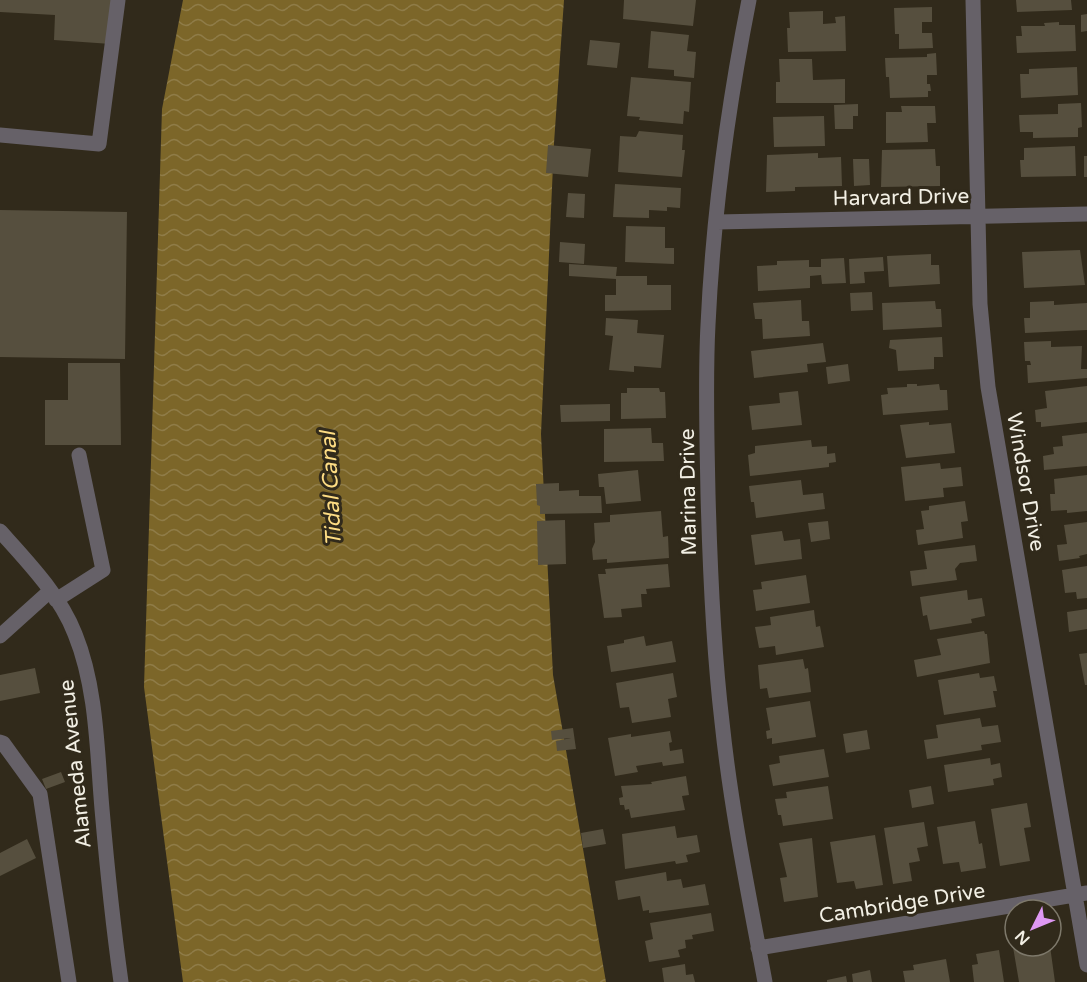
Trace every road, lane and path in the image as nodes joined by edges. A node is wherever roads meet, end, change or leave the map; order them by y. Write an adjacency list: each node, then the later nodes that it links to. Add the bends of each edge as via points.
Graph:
1 (118, 0): 4 (street, via 99,144)
2 (749, 0): 7 (street, Marina Drive)
3 (973, 0): 6 (street, Windsor Drive)
4 (0, 135)
5 (1087, 214): 6 (street, Harvard Drive)
6 (980, 217): 7 (street, Harvard Drive); 13 (street, Windsor Drive, via 980,304 988,387)
7 (717, 222): 14 (street, Marina Drive, via 708,326 713,631 722,723)
8 (79, 455): 10 (street, via 102,570)
9 (0, 531): 10 (street, Alameda Avenue)
10 (53, 596): 11 (street); 17 (street, Alameda Avenue, via 75,632 93,704)
11 (0, 636)
12 (0, 742): 16 (street, via 40,794)
13 (1081, 894): 14 (street, Cambridge Drive); 15 (street, Windsor Drive)
14 (758, 948): 18 (street, Marina Drive)
15 (1087, 965)
16 (69, 982)
17 (122, 982)
18 (765, 982)

